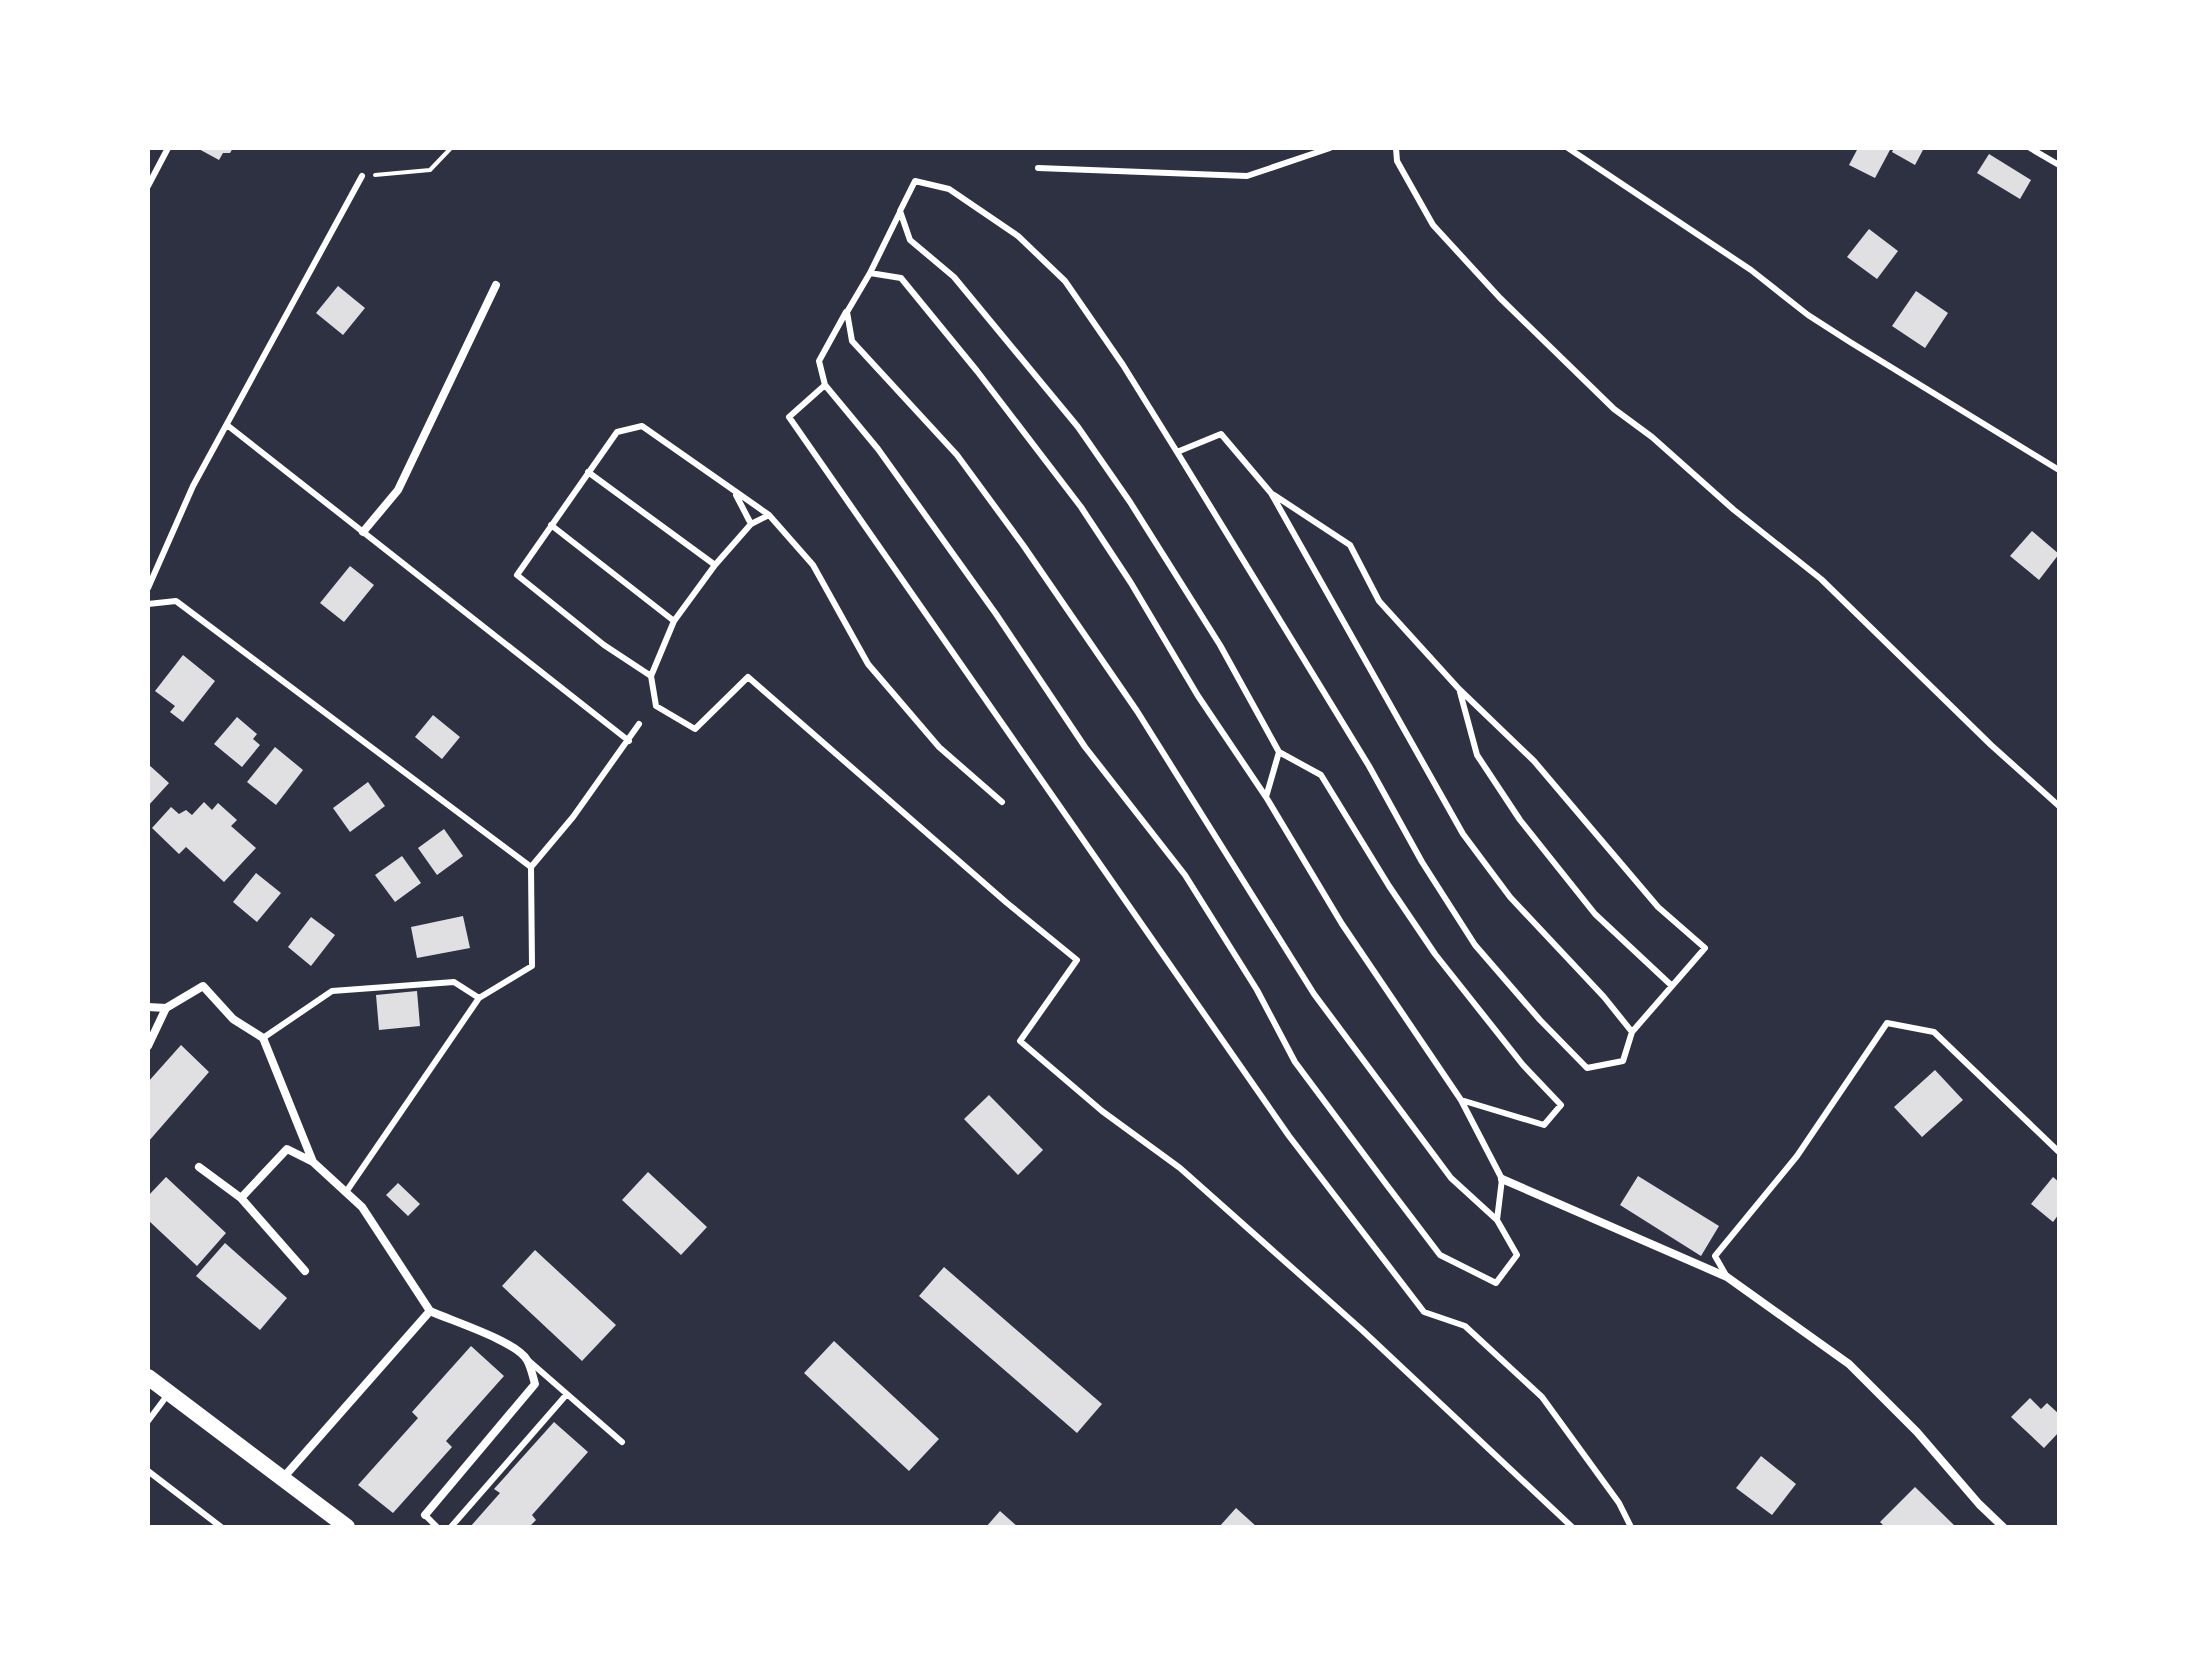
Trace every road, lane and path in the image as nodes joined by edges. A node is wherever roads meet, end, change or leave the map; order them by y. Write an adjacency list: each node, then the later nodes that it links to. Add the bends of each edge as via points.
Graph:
1 (168, 148): 10 (lane)
2 (451, 148): 9 (path, via 430,170)
3 (1330, 148): 8 (lane, via 1247,176)
4 (1396, 148): 37 (lane, via 1397,161 1433,225 1500,298 1614,409 1821,579)
5 (1568, 148): 18 (lane, via 1751,270 1829,329)
6 (2030, 148): 7 (lane)
7 (2059, 165)
8 (1038, 168)
9 (362, 176): 16 (lane)
10 (148, 186)
11 (900, 211): 12 (lane); 17 (lane, via 915,181 949,189 1018,236 1065,281); 34 (lane, via 910,240 954,277 1078,427 1220,645)
12 (870, 273): 14 (lane); 35 (lane, via 901,278 1081,507)
13 (496, 285): 25 (street, via 398,490)
14 (847, 312): 15 (lane, via 819,361); 53 (lane, via 852,341 957,455 1137,711 1314,994 1451,1178)
15 (825, 385): 53 (lane, via 878,449 1085,747 1185,875 1295,1062 1440,1255 1496,1283 1517,1255); 71 (lane, via 789,417 1289,1136 1424,1312 1465,1326 1542,1397)
16 (227, 425): 25 (lane); 27 (lane)
17 (1177, 452): 21 (lane, via 1221,434); 43 (lane, via 1475,945 1587,1068 1623,1061)
18 (2059, 470)
19 (588, 472): 20 (lane, via 617,432 642,426); 24 (lane); 26 (lane)
20 (735, 493): 22 (lane); 23 (lane)
21 (1271, 493): 31 (lane, via 1350,545 1379,601); 43 (lane, via 1463,834 1510,897)
22 (769, 515): 23 (lane); 36 (lane, via 813,565 868,664 939,747)
23 (751, 524): 26 (lane)
24 (551, 525): 29 (lane); 30 (lane, via 517,575)
25 (363, 532): 33 (lane)
26 (715, 565): 29 (lane)
27 (148, 588)
28 (148, 604): 38 (lane, via 176,601)
29 (674, 621): 30 (lane)
30 (651, 676): 70 (lane, via 656,706 695,729 748,677 1077,960 1020,1041 1180,1168)
31 (1459, 689): 39 (lane, via 1477,755 1520,820 1595,914); 39 (lane, via 1534,761 1658,907 1705,948)
32 (639, 724): 33 (lane)
33 (629, 741): 38 (lane)
34 (1279, 752): 35 (lane); 46 (lane, via 1321,775 1435,954 1561,1105 1544,1125)
35 (1266, 797): 46 (lane, via 1342,924)
36 (1002, 802)
37 (2059, 806)
38 (531, 867): 40 (lane, via 532,966)
39 (1672, 986): 43 (lane)
40 (479, 998): 44 (lane, via 454,982 332,991); 51 (lane)
41 (148, 1007): 42 (street)
42 (166, 1008): 44 (street, via 203,986 233,1019); 45 (street)
43 (1632, 1032)
44 (263, 1038): 48 (street)
45 (148, 1046)
46 (1461, 1100): 50 (lane)
47 (2059, 1152): 55 (lane, via 1934,1032 1887,1023 1797,1156 1715,1256)
48 (313, 1162): 51 (street); 52 (street, via 287,1149)
49 (199, 1167): 52 (street)
50 (1502, 1179): 53 (lane); 55 (street)
51 (346, 1192): 56 (street, via 362,1207)
52 (241, 1198): 54 (street)
53 (1497, 1220)
54 (305, 1271)
55 (1727, 1277): 72 (street, via 1849,1364)
56 (430, 1311): 57 (street, via 506,1340); 64 (street)
57 (527, 1358): 60 (lane); 65 (street, via 535,1384)
58 (148, 1377): 59 (main road)
59 (169, 1393): 61 (lane); 64 (main road)
60 (567, 1394): 62 (lane); 69 (lane)
61 (148, 1421)
62 (622, 1442)
63 (148, 1471): 66 (lane)
64 (283, 1478): 67 (main road)
65 (425, 1515): 68 (lane)
66 (221, 1527)
67 (347, 1527)
68 (437, 1527)
69 (451, 1527)
70 (1572, 1527)
71 (1631, 1527)
72 (2003, 1527)

